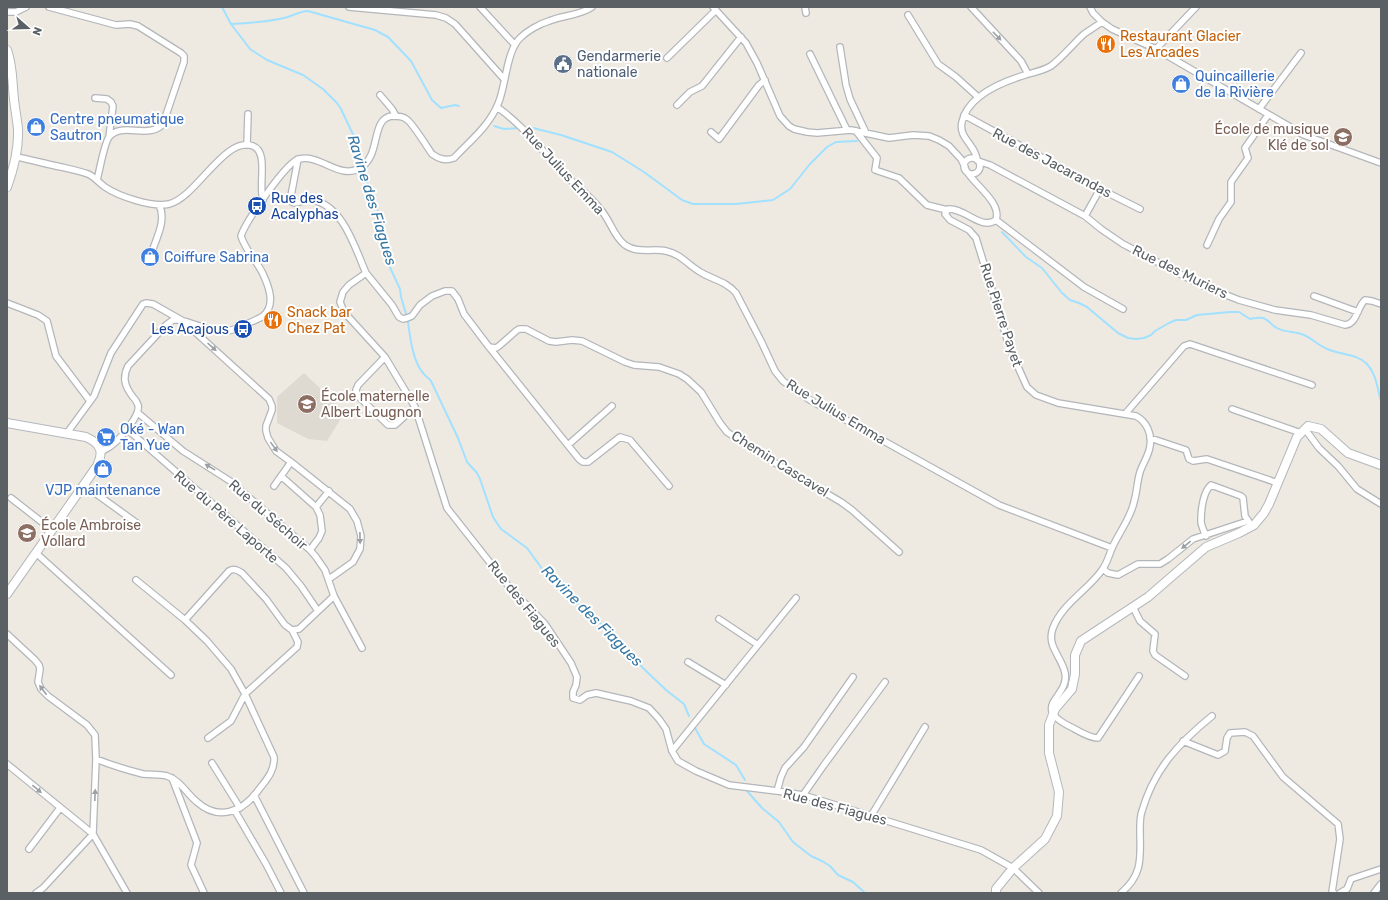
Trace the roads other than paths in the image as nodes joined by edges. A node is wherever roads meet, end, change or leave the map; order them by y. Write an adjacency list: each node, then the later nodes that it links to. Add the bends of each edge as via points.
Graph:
1 (26, 7): 10 (street, via 16,12)
2 (49, 7): 38 (street, via 116,25 138,26 184,56 165,120 159,128 150,131 121,130)
3 (349, 7): 22 (street, via 446,18 455,24)
4 (480, 7): 14 (street)
5 (592, 7): 14 (street, via 538,26 519,38)
6 (971, 7): 21 (street, one-way to 21, via 1021,61)
7 (1090, 7): 12 (street)
8 (1196, 7): 16 (street)
9 (715, 9): 13 (street); 20 (street)
10 (7, 12)
11 (908, 15): 25 (street, via 938,64)
12 (1102, 22): 16 (street); 21 (street, via 1084,34 1050,67)
13 (741, 37): 23 (street); 27 (street, via 702,86 690,92)
14 (515, 45): 22 (street)
15 (840, 47): 37 (street, via 850,100)
16 (1156, 49): 29 (street)
17 (7, 50): 41 (main road, via 11,60 18,128)
18 (1302, 53): 29 (street)
19 (810, 54): 34 (street)
20 (667, 58)
21 (1028, 74): 25 (street, via 1016,77)
22 (504, 79): 28 (street)
23 (765, 80): 34 (street, via 780,116 794,129 818,133); 36 (street, via 719,139)
24 (380, 95): 33 (street)
25 (978, 97): 31 (street)
26 (96, 98): 38 (street, via 107,100 113,106)
27 (677, 105)
28 (497, 107): 33 (street, via 483,128 454,158 448,160 432,154 407,119); 99 (street, Rue Julius Emma, via 518,123 567,176 589,195 603,211 623,244 640,251 673,252 702,273 732,288 775,371 783,381 810,400 999,505)
29 (1259, 109): 32 (street)
30 (248, 114): 39 (street)
31 (964, 115): 40 (street, via 962,130); 52 (street, Rue des Jacarandas)
32 (1268, 115): 46 (street, via 1304,135); 59 (street, via 1245,148 1248,158 1231,182 1231,202 1219,219)
33 (396, 116): 42 (street, via 390,116 380,124 374,150 370,159 361,168 350,172 314,160)
34 (847, 130): 35 (street)
35 (856, 130): 37 (street); 56 (street, via 876,158 875,170 899,178 927,205)
36 (711, 132)
37 (866, 133): 43 (street, via 889,138 929,136 943,142)
38 (109, 137): 49 (street)
39 (247, 145): 53 (street, via 258,149 261,154); 54 (street, via 235,147 220,159 191,191 178,201)
40 (972, 149): 44 (street); 45 (street)
41 (17, 157): 49 (street, via 82,172); 51 (main road)
42 (298, 159): 53 (street, via 290,164); 61 (street, via 290,201 319,202 338,216 347,228)
43 (961, 159): 44 (street); 47 (street)
44 (968, 159): 45 (street); 47 (street)
45 (979, 161): 48 (street); 57 (street, Rue des Muriers)
46 (1381, 163)
47 (965, 169): 48 (street, via 972,173); 50 (street, via 971,179)
48 (979, 169): 50 (street)
49 (97, 180): 54 (street, via 124,196)
50 (979, 185): 58 (street, via 996,210)
51 (7, 187)
52 (1100, 189): 55 (street, Rue des Jacarandas); 57 (street)
53 (263, 200): 67 (street, via 241,236 270,292 267,312 262,317 229,331 218,331)
54 (159, 205): 60 (street, via 162,222)
55 (1140, 209)
56 (947, 210): 58 (street, via 958,210 981,221); 76 (street, Rue Pierre Payet, via 945,214 948,218 969,230 976,238 1010,349 1027,387 1036,395 1058,403)
57 (1085, 216): 66 (street, Rue des Muriers, via 1106,233 1149,258 1201,285 1239,300 1275,310 1312,315 1345,325 1349,325)
58 (996, 220): 65 (street, via 1084,288)
59 (1207, 245)
60 (151, 254)
61 (366, 273): 68 (street, via 392,305 399,318 403,319 412,316 420,305 432,296 452,291 464,314); 69 (street, Rue des Fiagues, via 349,285 343,292 340,302 349,319)
62 (1314, 296): 66 (street)
63 (7, 303): 71 (street, via 47,321 56,356)
64 (1381, 304): 66 (street, Rue des Muriers, via 1365,300)
65 (1123, 309)
66 (1358, 312)
67 (183, 321): 71 (street, via 153,304 143,304 112,353); 75 (street, via 173,320 166,325 128,366 125,383 137,402); 84 (street, one-way to 84, via 269,399 272,410 266,426 266,435 276,451)
68 (489, 347): 82 (street); 101 (street, Chemin Cascavel, via 496,348 519,329 526,329 549,341 582,341 625,362 659,367 678,374 702,392 727,432 841,502)
69 (385, 357): 73 (street, Rue des Fiagues); 73 (street, via 358,385 357,395 391,426)
70 (1312, 385): 76 (street, via 1190,344 1184,346)
71 (90, 401): 80 (street)
72 (612, 406): 82 (street)
73 (415, 407): 130 (street, Rue des Fiagues, via 447,508 510,588 545,624 571,663 577,677 573,698 580,700 596,693 649,708 666,729)
74 (1232, 409): 79 (street)
75 (138, 412): 78 (street); 100 (street, Rue du Séchoir, one-way to 75, via 226,478 183,451)
76 (1125, 414): 81 (street, Rue Pierre Payet, via 1136,416 1143,421)
77 (7, 423): 80 (main road)
78 (126, 429): 83 (street, via 113,444); 110 (street, Rue du Père Laporte, via 286,568)
79 (1303, 431): 85 (main road, via 1308,426 1321,429 1348,453); 87 (main road, via 1297,437); 93 (street, via 1357,488)
80 (67, 433): 83 (main road, via 92,440 100,446)
81 (1150, 438): 87 (street, via 1186,450 1189,459 1208,459); 99 (street, via 1150,446 1140,470 1133,508)
82 (568, 445): 90 (street, via 579,459 588,462 620,437 630,440)
83 (101, 452): 88 (main road, via 97,466)
84 (291, 462): 86 (street); 91 (street)
85 (1381, 465)
86 (281, 476): 89 (street); 94 (street)
87 (1278, 483): 95 (main road, via 1264,514)
88 (84, 485): 96 (street); 97 (main road)
89 (274, 486)
90 (669, 486)
91 (329, 491): 94 (street); 104 (street, one-way to 104, via 350,509 361,536 360,549 353,562)
92 (11, 498): 97 (street)
93 (1381, 504)
94 (316, 507): 100 (street, via 322,531)
95 (1251, 523): 98 (street); 98 (street, via 1245,516 1241,496 1211,484 1205,493 1202,511 1201,522); 109 (main road, via 1239,533 1206,547)
96 (138, 524)
97 (52, 530): 102 (main road)
98 (1206, 536): 103 (street, one-way to 103, via 1193,539 1160,564 1138,564 1118,574 1108,573)
99 (1112, 548): 103 (street)
100 (310, 550): 104 (street, Rue du Séchoir)
101 (899, 552)
102 (36, 553): 106 (main road); 118 (street)
103 (1103, 569): 125 (street, via 1058,618 1052,629 1051,642 1066,678 1051,707)
104 (329, 579): 107 (street, Rue du Séchoir)
105 (136, 580): 112 (street)
106 (7, 594)
107 (334, 596): 110 (street); 116 (street, Rue du Séchoir)
108 (796, 598): 115 (street)
109 (1133, 607): 120 (street, via 1140,621 1155,634 1155,655); 125 (main road, via 1081,641 1075,655 1072,689)
110 (318, 612): 113 (street, via 299,629)
111 (719, 619): 115 (street)
112 (185, 620): 113 (street, via 232,569 242,573); 124 (street, via 231,668)
113 (292, 630): 124 (street, via 298,642 297,647)
114 (7, 634): 131 (street, one-way to 114, via 96,742 92,730 41,689 38,682 40,669 36,660)
115 (758, 645): 123 (street)
116 (362, 648)
117 (688, 662): 123 (street)
118 (171, 675)
119 (1139, 676): 125 (street, via 1098,738 1067,725)
120 (1185, 676)
121 (853, 678): 135 (street, via 804,747 784,768)
122 (885, 682): 136 (street)
123 (726, 684): 130 (street)
124 (245, 694): 128 (street, via 231,721); 137 (street, via 274,757 272,772)
125 (1053, 715): 143 (main road, via 1049,725 1049,753 1059,792 1057,816 1045,839)
126 (1212, 716): 129 (street)
127 (925, 727): 140 (street)
128 (208, 738)
129 (1183, 741): 153 (street, via 1159,771 1150,789 1141,813 1139,867 1132,883); 154 (street, via 1218,755 1225,751 1230,733 1245,732 1253,736 1283,777 1338,824 1340,838 1332,892)
130 (672, 751): 135 (street, Rue des Fiagues, via 678,761 730,785)
131 (96, 759): 134 (street, via 144,774); 141 (street, one-way to 131)
132 (212, 763): 139 (street)
133 (7, 764): 138 (street, one-way to 138)
134 (172, 778): 139 (street, via 195,801 213,812 224,813); 148 (street, via 197,843 191,865)
135 (777, 791): 136 (street, Rue des Fiagues)
136 (803, 795): 140 (street, Rue des Fiagues)
137 (254, 796): 139 (street); 150 (street)
138 (60, 808): 141 (street); 142 (street)
139 (238, 809): 149 (street)
140 (871, 816): 143 (street, Rue des Fiagues, via 981,850)
141 (93, 834): 146 (street); 147 (street)
142 (29, 849)
143 (1013, 868): 151 (main road, via 996,889); 152 (street, Rue des Fiagues)
144 (1381, 869): 155 (street, via 1351,879 1347,889)
145 (1381, 884): 156 (street)
146 (36, 893)
147 (127, 893)
148 (204, 893)
149 (281, 893)
150 (304, 893)
151 (996, 893)
152 (1039, 893)
153 (1121, 893)
154 (1334, 893)
155 (1340, 893)
156 (1374, 893)

